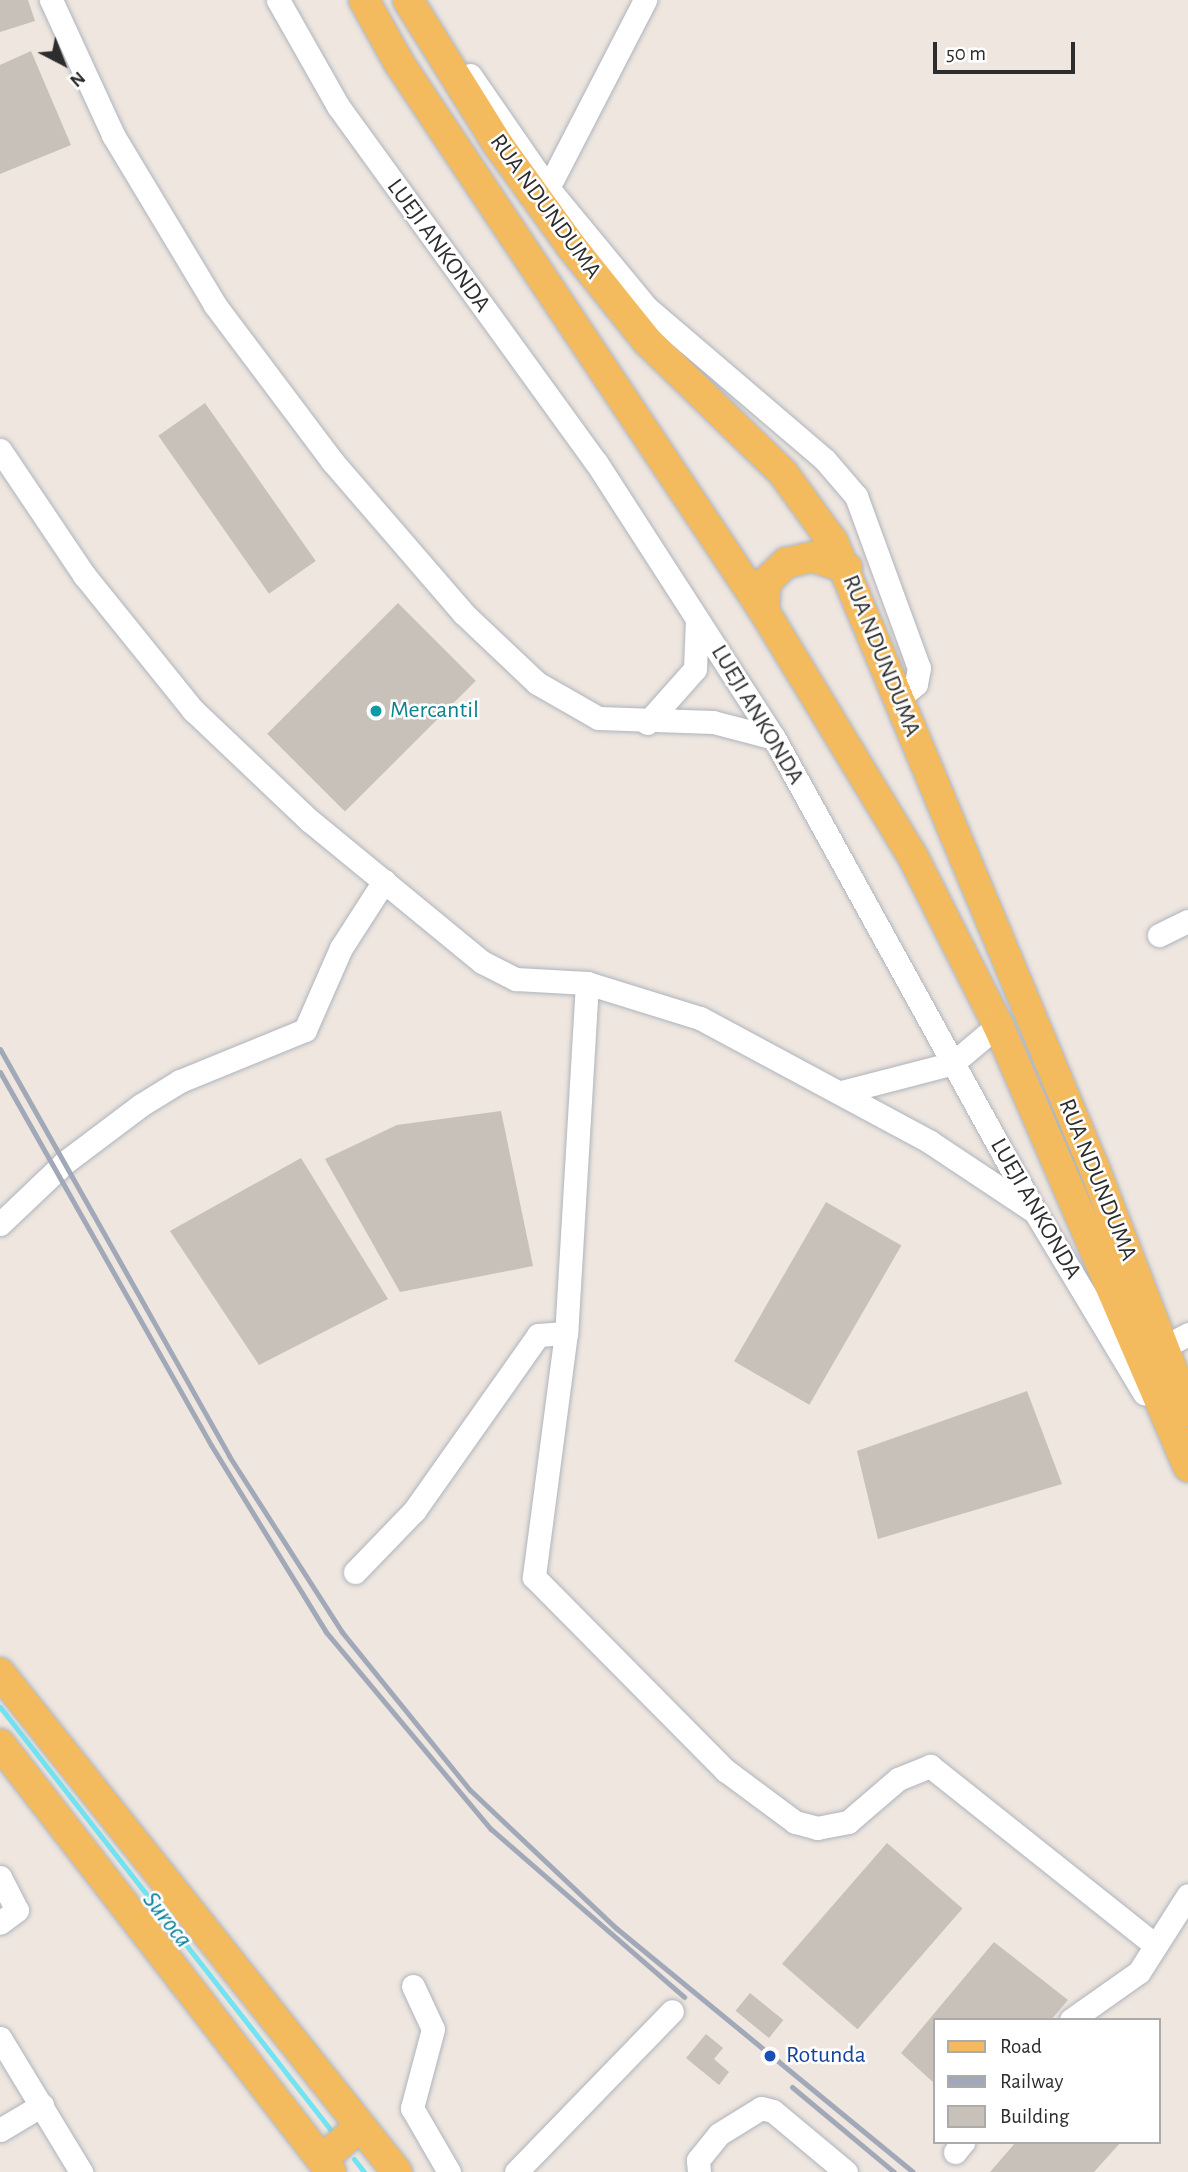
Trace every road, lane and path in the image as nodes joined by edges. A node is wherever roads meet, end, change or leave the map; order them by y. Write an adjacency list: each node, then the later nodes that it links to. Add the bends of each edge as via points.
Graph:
1 (51, 0): 13 (street, via 113,135 215,305 332,461 463,613 537,683 598,718)
2 (278, 0): 11 (street, LUEJI ANKONDA, via 338,106 596,462)
3 (364, 0): 10 (main road, RUA NDUNDUMA, via 399,63)
4 (408, 0): 9 (main road, RUA NDUNDUMA, via 499,146 571,246 648,342 783,473)
5 (419, 0): 7 (street)
6 (645, 0): 7 (street)
7 (548, 188): 12 (street, via 646,307 825,460 856,496 919,668 916,684)
8 (0, 450): 15 (street, via 84,575 193,710)
9 (847, 568): 10 (main road, via 813,557 786,563 766,582); 12 (main road, RUA NDUNDUMA)
10 (764, 611): 19 (main road, RUA NDUNDUMA, via 914,857)
11 (697, 615): 13 (street, via 701,647 695,669); 14 (street, LUEJI ANKONDA)
12 (899, 698): 26 (main road, RUA NDUNDUMA, via 1096,1170)
13 (647, 723): 14 (street, via 713,722)
14 (774, 738): 20 (street, LUEJI ANKONDA)
15 (384, 881): 18 (street, via 503,974); 23 (street, via 331,966 305,1030 180,1081 141,1105 64,1163)
16 (1188, 921): 17 (street)
17 (1159, 935)
18 (587, 983): 21 (street, via 700,1018); 24 (street)
19 (998, 1025): 20 (street); 28 (main road, RUA NDUNDUMA)
20 (953, 1063): 21 (street); 22 (street, LUEJI ANKONDA)
21 (842, 1092): 22 (street)
22 (1034, 1210): 28 (street, LUEJI ANKONDA)
23 (0, 1224)
24 (566, 1333): 29 (street, via 538,1335 414,1511); 35 (street, via 534,1577 725,1770 795,1822 817,1828 848,1822 898,1779 930,1766)
25 (1188, 1334): 26 (street)
26 (1162, 1348): 27 (main road, RUA NDUNDUMA)
27 (1188, 1412)
28 (1187, 1464)
29 (355, 1572)
30 (0, 1673): 41 (main road)
31 (0, 1744): 43 (main road)
32 (0, 1877): 34 (street, via 17,1910)
33 (1188, 1895): 35 (street)
34 (0, 1923)
35 (1155, 1945): 38 (street, via 1132,1979)
36 (413, 1986): 46 (street, via 433,2029 412,2108)
37 (672, 2011): 47 (street)
38 (1074, 2018)
39 (0, 2038): 40 (street)
40 (42, 2105): 42 (street); 44 (street)
41 (360, 2126): 43 (main road); 45 (main road)
42 (0, 2130)
43 (326, 2166)
44 (81, 2172)
45 (397, 2172)
46 (449, 2172)
47 (516, 2172)
48 (699, 2172): 49 (street, via 698,2160 719,2134 761,2108 774,2111)
49 (846, 2172)

